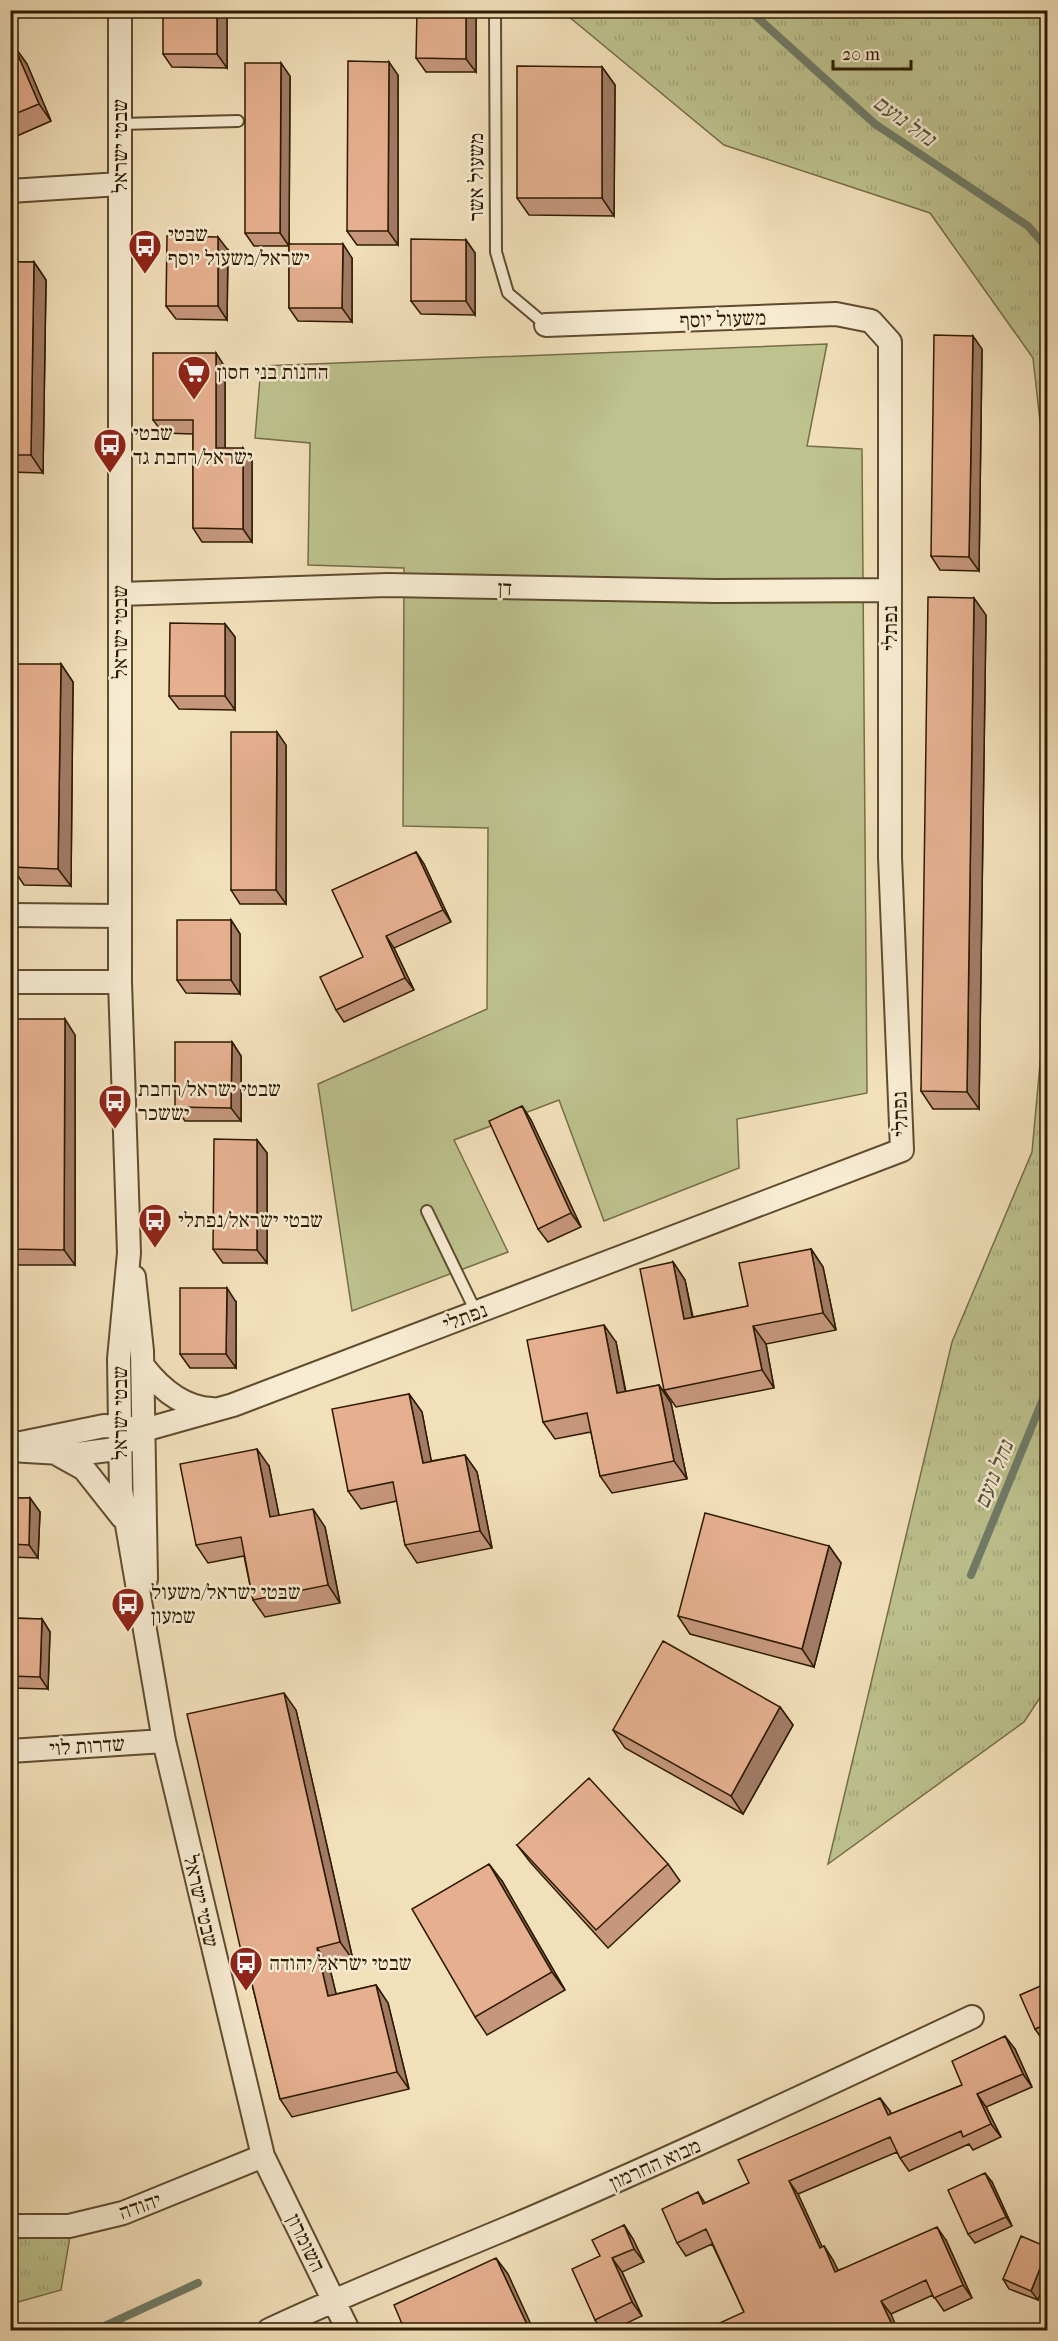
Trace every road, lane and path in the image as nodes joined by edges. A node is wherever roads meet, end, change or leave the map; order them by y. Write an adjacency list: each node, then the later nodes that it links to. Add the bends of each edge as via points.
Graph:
1 (120, 10): 4 (street, שבטי ישראל)
2 (495, 10): 7 (lane, משעול אשר, via 496,252 508,293)
3 (238, 121): 4 (lane)
4 (120, 124): 5 (street, שבטי ישראל)
5 (120, 184): 6 (street); 10 (street, שבטי ישראל)
6 (10, 191)
7 (546, 325): 8 (street, משעול יוסף, via 836,314 871,321)
8 (890, 342): 9 (street, נפתלי)
9 (890, 590): 10 (street, דן, via 387,585); 17 (street, נפתלי, via 890,857 902,1150)
10 (120, 594): 12 (street, שבטי ישראל)
11 (10, 915): 12 (street)
12 (120, 916): 14 (street, שבטי ישראל)
13 (10, 982): 14 (street)
14 (120, 982): 16 (street, שבטי ישראל)
15 (427, 1211): 17 (lane)
16 (129, 1252): 18 (street, שבטי ישראל, via 141,1322); 21 (street, שבטי ישראל, via 121,1316)
17 (476, 1312): 19 (street, נפתלי)
18 (143, 1366): 19 (street, via 172,1396 197,1407); 20 (street, שבטי ישראל)
19 (220, 1409): 20 (street, נפתלי)
20 (144, 1430): 21 (street); 26 (street, שבטי ישראל)
21 (119, 1436): 22 (street); 24 (street, via 95,1452); 25 (street, שבטי ישראל)
22 (10, 1445)
23 (10, 1450): 24 (street)
24 (55, 1453): 25 (street, via 84,1469)
25 (125, 1523): 26 (street, שבטי ישראל)
26 (147, 1644): 27 (street, שבטי ישראל)
27 (164, 1741): 28 (street, שדרות לוי); 30 (street, שבטי ישראל)
28 (10, 1751)
29 (972, 2017): 32 (street, מבוא החרמון, via 753,2121)
30 (263, 2156): 31 (street, יהודה, via 123,2213 69,2226); 32 (street, השומרון)
31 (10, 2226)
32 (333, 2300): 33 (street, מבוא החרמון); 34 (street, השומרון)
33 (269, 2331)
34 (348, 2331)

